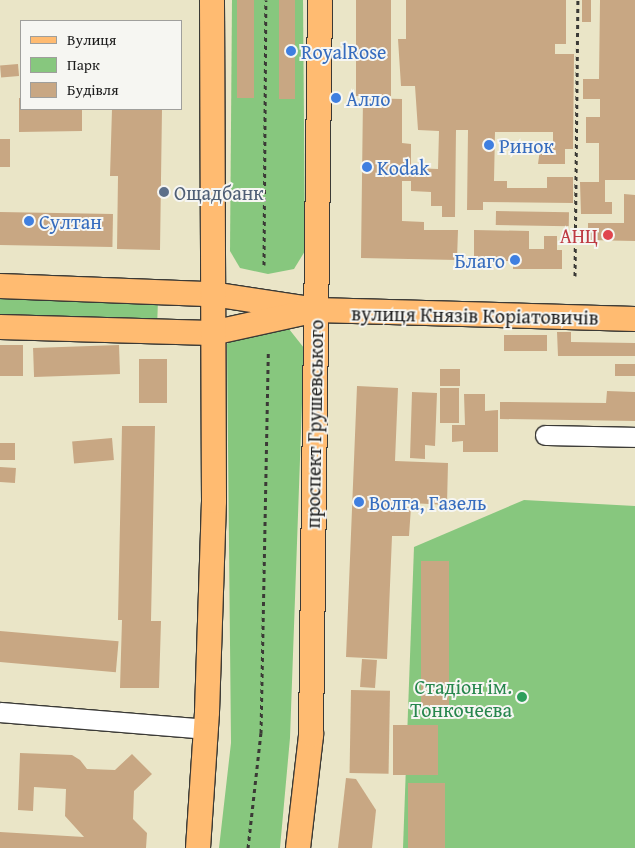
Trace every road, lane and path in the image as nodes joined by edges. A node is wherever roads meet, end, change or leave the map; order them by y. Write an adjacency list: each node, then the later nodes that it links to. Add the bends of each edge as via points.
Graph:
1 (212, 0): 8 (main road)
2 (266, 0): 5 (path)
3 (320, 0): 9 (main road, проспект Грушевського)
4 (578, 0): 6 (path)
5 (264, 265)
6 (575, 276)
7 (0, 286): 8 (main road, вулиця Князів Коріатовичів)
8 (212, 294): 9 (main road, вулиця Князів Коріатовичів); 12 (main road)
9 (316, 310): 10 (main road, вулиця Князів Коріатовичів); 12 (main road, вулиця Князів Коріатовичів); 20 (main road, проспект Грушевського, via 311,736)
10 (635, 319)
11 (0, 327): 12 (main road, вулиця Князів Коріатовичів)
12 (212, 333): 17 (main road, via 214,501)
13 (268, 352): 19 (path, via 260,733)
14 (545, 435): 15 (street)
15 (635, 437)
16 (0, 712): 17 (street)
17 (207, 729): 18 (main road)
18 (198, 848)
19 (248, 848)
20 (298, 848)

